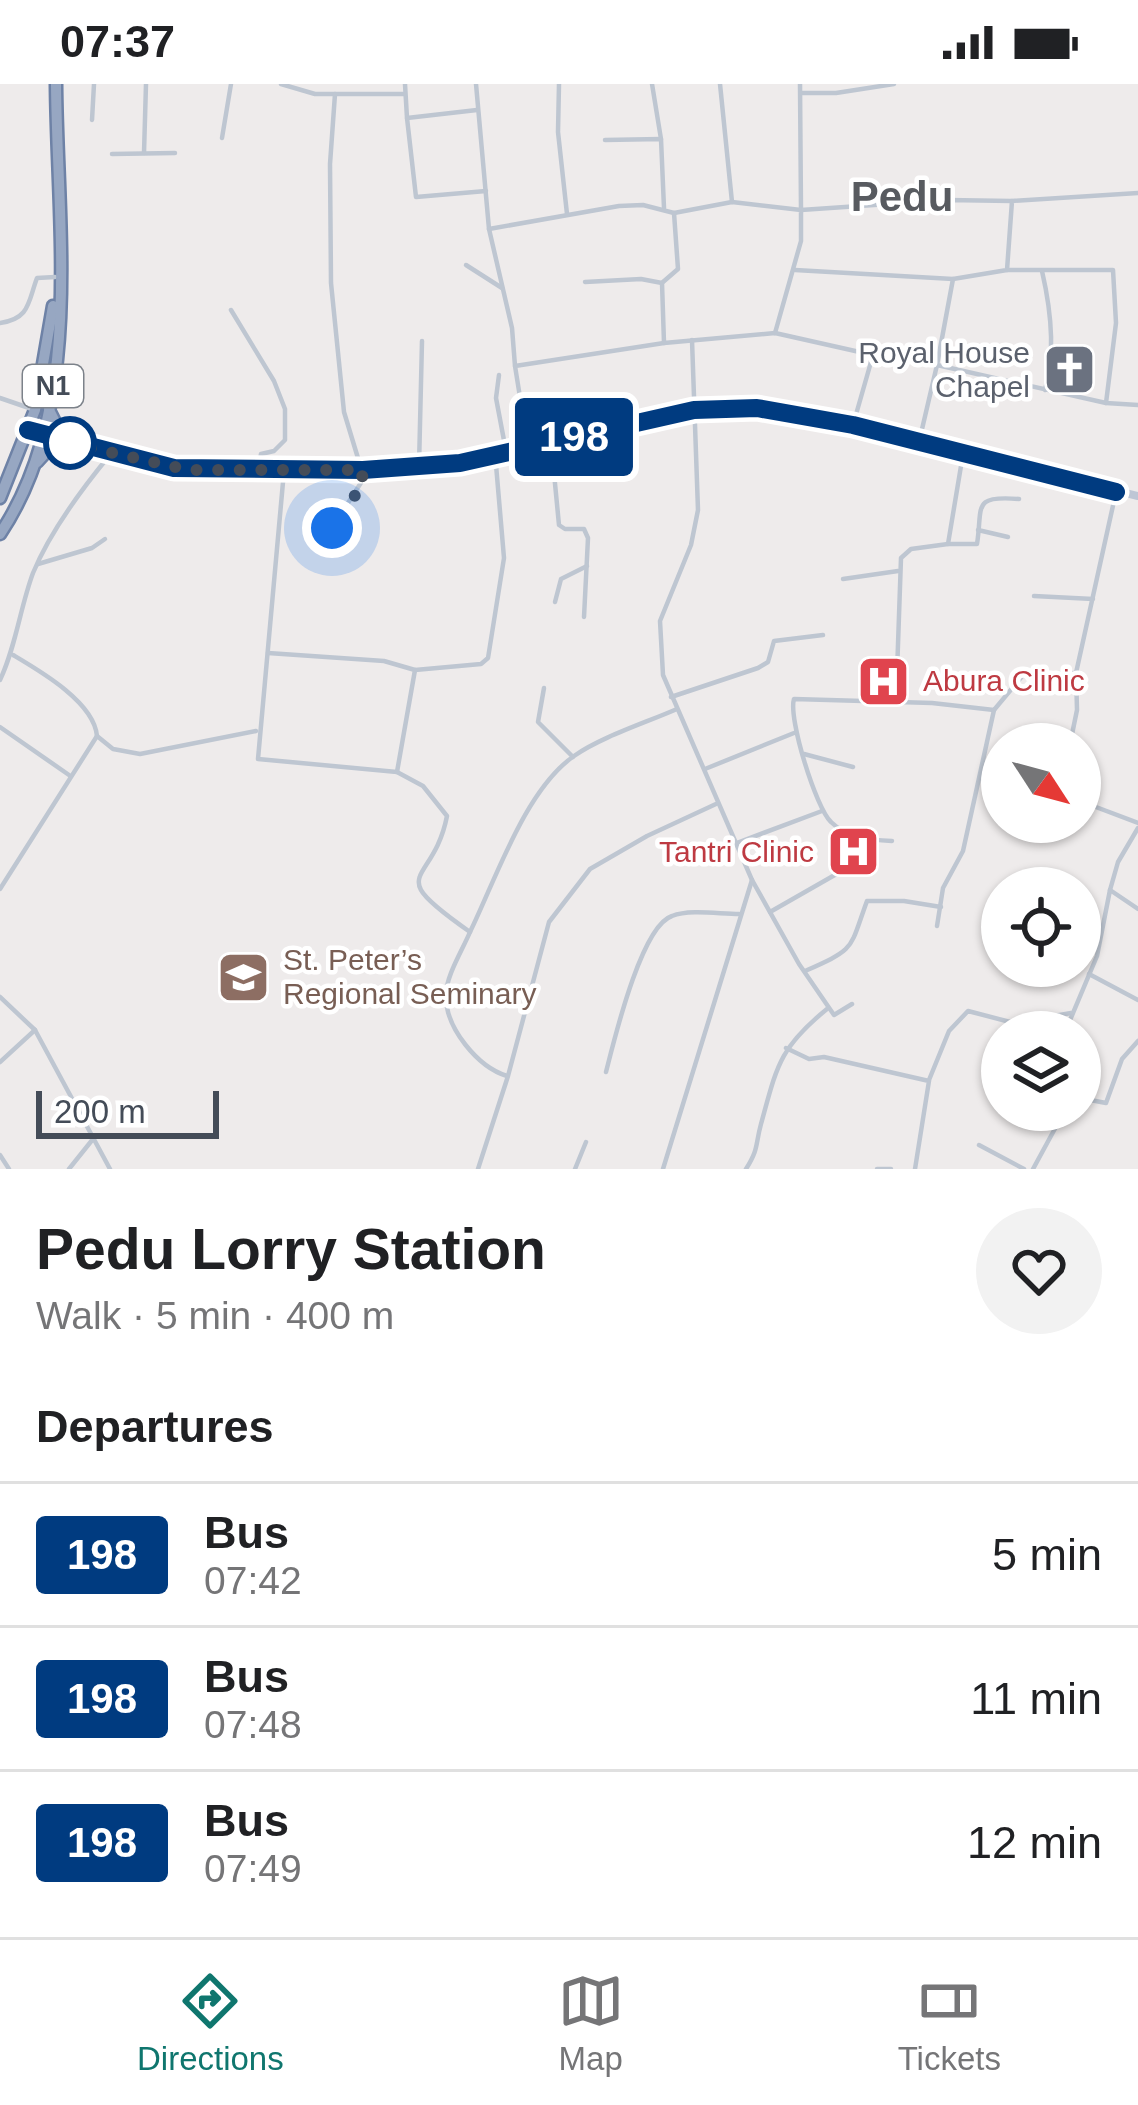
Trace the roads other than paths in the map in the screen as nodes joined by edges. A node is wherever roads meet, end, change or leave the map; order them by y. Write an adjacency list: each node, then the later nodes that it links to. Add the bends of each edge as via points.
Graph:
1 (56, 84): 34 (highway, N1)
2 (94, 84): 18 (street)
3 (146, 84): 22 (street)
4 (232, 84): 19 (street)
5 (281, 84): 14 (street)
6 (405, 84): 15 (street)
7 (476, 84): 16 (street)
8 (559, 84): 32 (street)
9 (652, 84): 20 (street)
10 (720, 84): 28 (street)
11 (800, 84): 13 (street)
12 (894, 84): 13 (street)
13 (801, 93): 30 (street)
14 (334, 94): 15 (street); 74 (street, via 331,283 344,412)
15 (404, 94): 17 (street)
16 (477, 110): 17 (street); 25 (street)
17 (407, 118): 25 (street, via 416,197)
18 (92, 120)
19 (222, 138)
20 (661, 139): 21 (street); 29 (street)
21 (605, 140)
22 (144, 153): 23 (street); 24 (street)
23 (175, 153)
24 (112, 154)
25 (485, 191): 33 (street)
26 (1138, 193): 27 (street)
27 (1012, 200): 30 (street); 37 (street)
28 (732, 202): 30 (street); 31 (street)
29 (664, 208): 31 (street); 32 (street)
30 (801, 210): 36 (street)
31 (674, 213): 42 (street, via 678,269)
32 (567, 214): 33 (street)
33 (489, 230): 43 (street)
34 (58, 253): 39 (highway, N1); 58 (highway, N1, via 58,332)
35 (466, 265): 43 (street)
36 (793, 270): 40 (street); 46 (street)
37 (1006, 270): 38 (street); 40 (street)
38 (1042, 272): 54 (street, via 1052,362); 56 (street, via 1113,270)
39 (56, 277): 45 (street, via 38,278 25,314); 58 (highway, N1)
40 (952, 279): 51 (street)
41 (585, 282): 42 (street)
42 (662, 283): 49 (street)
43 (502, 288): 52 (street)
44 (231, 310): 72 (street, via 285,409 285,440 261,454)
45 (0, 323)
46 (775, 332): 48 (street); 50 (street)
47 (422, 340): 71 (street)
48 (692, 340): 49 (street); 59 (street)
49 (664, 343): 52 (street)
50 (873, 355): 51 (street); 60 (street)
51 (937, 365): 54 (street); 65 (street)
52 (515, 366): 66 (street)
53 (499, 375): 67 (street)
54 (1045, 390): 56 (street)
55 (0, 398): 58 (street)
56 (1106, 403): 57 (street)
57 (1138, 405)
58 (42, 410): 61 (highway, N1); 62 (highway, N1); 63 (highway)
59 (694, 410): 60 (main road, via 757,408); 64 (main road); 101 (street, via 695,529 660,621)
60 (853, 425): 65 (main road)
61 (30, 427): 62 (main road); 75 (highway, N1)
62 (44, 432): 63 (main road); 70 (highway, N1)
63 (67, 439): 68 (main road); 70 (highway)
64 (551, 442): 66 (main road); 87 (street, via 559,524 584,530)
65 (919, 442): 69 (main road)
66 (528, 447): 67 (main road)
67 (501, 452): 71 (main road); 97 (street, via 505,558 488,658)
68 (110, 454): 72 (main road, via 174,468); 86 (street)
69 (963, 454): 76 (main road); 85 (street)
70 (35, 464): 82 (highway, N1)
71 (418, 466): 74 (main road)
72 (258, 470): 73 (main road)
73 (284, 470): 74 (main road); 95 (street)
74 (363, 470): 80 (street, via 361,487)
75 (5, 480): 78 (highway, N1)
76 (1116, 492): 77 (main road); 91 (street)
77 (1138, 496)
78 (0, 498)
79 (1019, 499): 81 (street, via 983,502)
80 (332, 528)
81 (978, 530): 83 (street); 85 (street, via 975,545)
82 (0, 534)
83 (1008, 538)
84 (105, 539): 86 (street)
85 (949, 544): 88 (street, via 911,549)
86 (38, 564): 96 (street)
87 (586, 566): 92 (street, via 562,579); 93 (street)
88 (898, 571): 89 (street); 102 (street)
89 (843, 579)
90 (1034, 596): 91 (street)
91 (1093, 599): 98 (street)
92 (555, 602)
93 (584, 617)
94 (823, 635): 101 (street, via 776,640 758,668)
95 (268, 652): 97 (street); 107 (street)
96 (12, 655): 99 (street); 109 (street, via 71,697 94,720)
97 (415, 670): 114 (street)
98 (1076, 673): 104 (street, via 1024,674); 105 (street)
99 (0, 680)
100 (544, 688): 111 (street, via 538,722)
101 (671, 697): 103 (street)
102 (896, 702): 104 (street); 108 (street, via 799,697 792,702)
103 (676, 709): 111 (street); 113 (street)
104 (994, 710): 126 (street, via 963,851)
105 (1074, 723)
106 (0, 727): 115 (street)
107 (259, 731): 109 (street, via 140,754); 114 (street, via 258,759)
108 (794, 733): 110 (street); 113 (street)
109 (97, 736): 115 (street)
110 (804, 754): 112 (street); 118 (street)
111 (573, 757): 132 (street, via 535,795)
112 (853, 767)
113 (705, 769): 116 (street)
114 (397, 772): 132 (street, via 428,791 447,816 418,872 419,890)
115 (69, 775): 124 (street)
116 (716, 804): 121 (street); 145 (street, via 590,869 562,904 549,922)
117 (1101, 810): 119 (street)
118 (822, 812): 120 (street, via 853,836); 121 (street)
119 (1138, 825): 125 (street)
120 (892, 842)
121 (734, 844): 123 (street)
122 (847, 868): 128 (street)
123 (752, 880): 128 (street); 129 (street)
124 (0, 890)
125 (1110, 890): 127 (street); 131 (street)
126 (941, 907): 130 (street); 133 (street, via 867,902 855,941)
127 (1138, 909)
128 (770, 912): 133 (street)
129 (739, 914): 144 (street, via 662,922 622,1011); 158 (street)
130 (937, 926)
131 (1101, 926)
132 (470, 932): 145 (street, via 445,992 448,1006 482,1065)
133 (803, 971): 138 (street)
134 (1101, 980): 136 (street)
135 (0, 997): 140 (street)
136 (1138, 1000)
137 (852, 1004): 138 (street, via 837,1016)
138 (827, 1009): 142 (street)
139 (981, 1014): 146 (street, via 968,1011 949,1031)
140 (35, 1030): 143 (street); 149 (street)
141 (1138, 1041): 147 (street)
142 (786, 1048): 146 (street); 159 (street)
143 (0, 1062)
144 (606, 1072)
145 (508, 1076): 156 (street)
146 (929, 1081): 162 (street)
147 (1101, 1102)
148 (1054, 1131): 164 (street)
149 (93, 1138): 154 (street); 155 (street)
150 (586, 1142): 157 (street)
151 (979, 1145): 163 (street)
152 (0, 1155): 153 (street)
153 (9, 1169)
154 (69, 1169)
155 (110, 1169)
156 (478, 1169)
157 (575, 1169)
158 (663, 1169)
159 (746, 1169)
160 (877, 1169): 161 (street)
161 (891, 1169)
162 (915, 1169)
163 (1024, 1169)
164 (1033, 1169)

